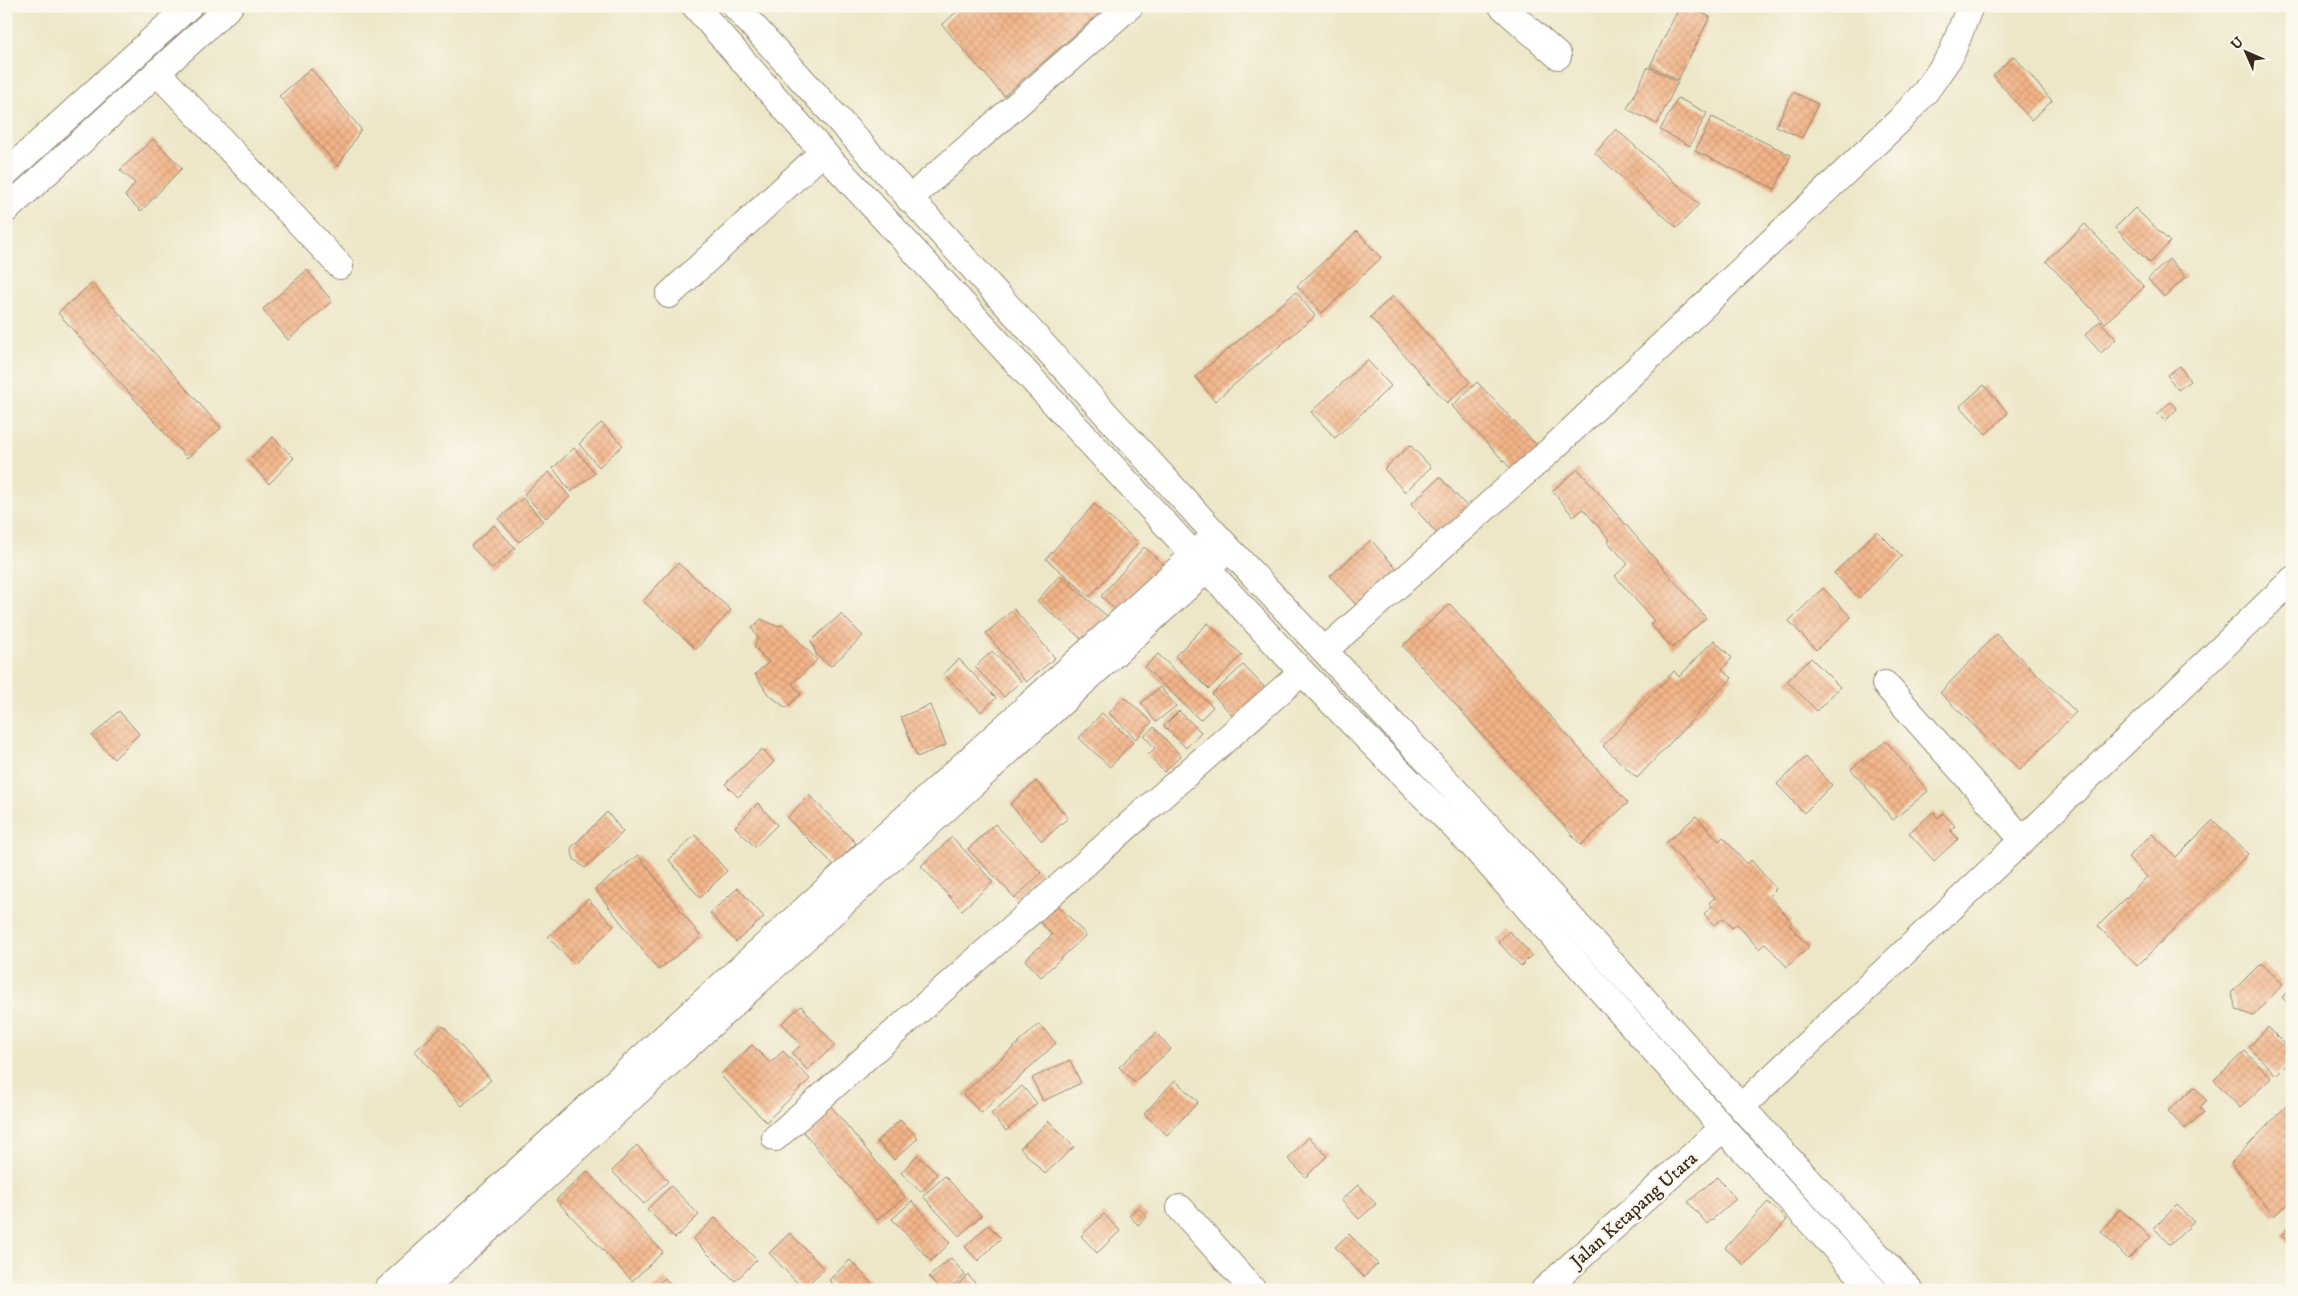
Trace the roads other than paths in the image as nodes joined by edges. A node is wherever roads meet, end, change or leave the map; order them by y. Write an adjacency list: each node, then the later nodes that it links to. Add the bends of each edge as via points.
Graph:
1 (189, 6): 11 (street)
2 (230, 6): 9 (street)
3 (696, 6): 10 (street)
4 (735, 6): 12 (street)
5 (1130, 6): 12 (street)
6 (1502, 6): 8 (street)
7 (1970, 6): 19 (street, via 1951,55 1926,91 1893,127 1552,448)
8 (1558, 56)
9 (157, 72): 13 (street); 14 (street)
10 (823, 152): 15 (street); 17 (street)
11 (6, 173)
12 (909, 199): 16 (street)
13 (6, 210)
14 (340, 266)
15 (668, 295)
16 (1222, 541): 17 (street); 19 (street)
17 (1200, 562): 20 (street); 24 (street)
18 (2292, 580): 23 (street)
19 (1325, 650): 22 (street)
20 (1302, 672): 22 (street); 27 (street)
21 (1885, 684): 23 (street)
22 (1482, 838): 25 (street); 26 (street)
23 (2023, 840): 25 (street)
24 (654, 1062): 29 (street); 30 (street)
25 (1741, 1106): 34 (street)
26 (1723, 1128): 32 (street, Jalan Ketapang Utara); 33 (street)
27 (775, 1138)
28 (1180, 1208): 31 (street)
29 (387, 1290)
30 (422, 1290)
31 (1253, 1290)
32 (1544, 1290)
33 (1874, 1290)
34 (1910, 1290)

